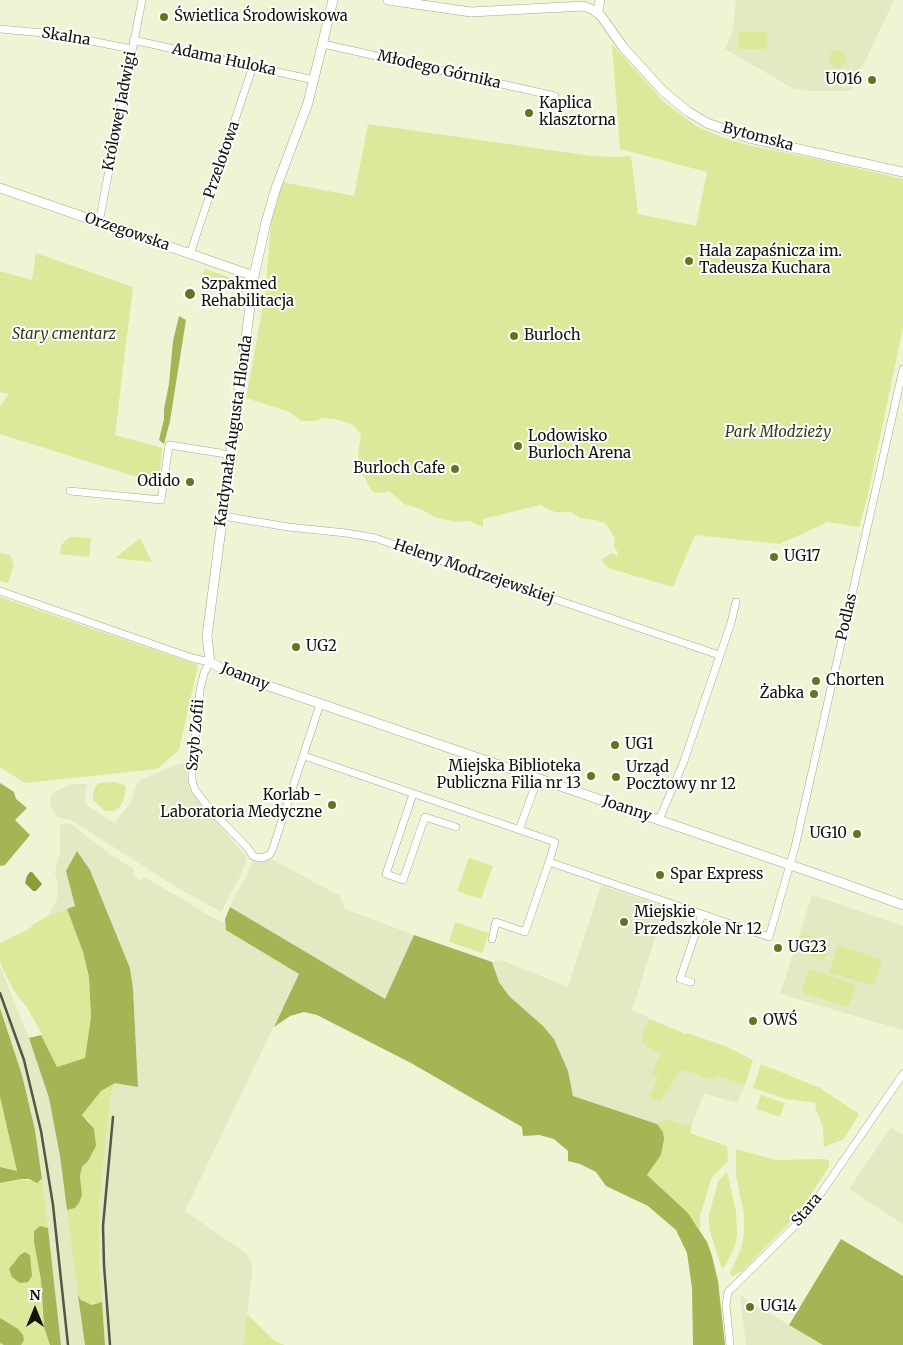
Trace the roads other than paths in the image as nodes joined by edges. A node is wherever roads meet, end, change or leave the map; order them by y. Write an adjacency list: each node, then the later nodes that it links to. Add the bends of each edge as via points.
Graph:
1 (142, 0): 7 (street, Królowej Jadwigi)
2 (332, 0): 8 (street, Kardynała Augusta Hlonda)
3 (388, 0): 5 (street, via 471,12)
4 (600, 0): 5 (street)
5 (591, 7): 13 (street, Bytomska, via 652,80 698,118 749,138)
6 (0, 29): 9 (street, Skalna, via 55,34)
7 (133, 40): 9 (street, Królowej Jadwigi); 10 (street, Adama Huloka)
8 (323, 44): 11 (street, Kardynała Augusta Hlonda); 12 (street, Młodego Górnika)
9 (132, 49): 15 (street, Królowej Jadwigi)
10 (253, 66): 11 (street, Adama Huloka); 16 (street, Przelotowa)
11 (314, 80): 17 (street, Kardynała Augusta Hlonda, via 276,188)
12 (555, 96)
13 (903, 172)
14 (0, 188): 15 (street, Orzegowska)
15 (99, 222): 16 (street, Orzegowska)
16 (190, 254): 17 (street, Orzegowska)
17 (254, 276): 19 (street, Kardynała Augusta Hlonda)
18 (903, 369): 34 (street, Podlas)
19 (230, 456): 20 (street, via 169,445 161,500); 21 (street, Kardynała Augusta Hlonda)
20 (70, 491)
21 (223, 516): 24 (street, Heleny Modrzejewskiej, via 375,538); 25 (street, Kardynała Augusta Hlonda, via 207,636)
22 (0, 591): 25 (street)
23 (736, 602): 24 (street)
24 (719, 655): 30 (street, via 684,761)
25 (210, 662): 26 (street, Joanny, via 238,676); 27 (street, Szyb Zofii, via 200,690 192,771 195,790 253,856 262,858 272,851)
26 (320, 704): 27 (street); 28 (street, Joanny)
27 (304, 756): 29 (street)
28 (538, 778): 30 (street, Joanny); 32 (street)
29 (412, 794): 31 (street, via 386,874 403,880 425,816); 32 (street)
30 (659, 820): 34 (street, Joanny)
31 (456, 827)
32 (519, 830): 33 (street, via 555,842)
33 (549, 862): 36 (street); 37 (street, via 525,932 496,922)
34 (790, 865): 35 (street, Joanny); 36 (street, Podlas, via 769,937)
35 (903, 905)
36 (702, 914): 38 (street, via 680,979)
37 (492, 939)
38 (691, 982)
39 (903, 1074): 40 (street, Stara, via 806,1215 728,1292)
40 (730, 1345)

